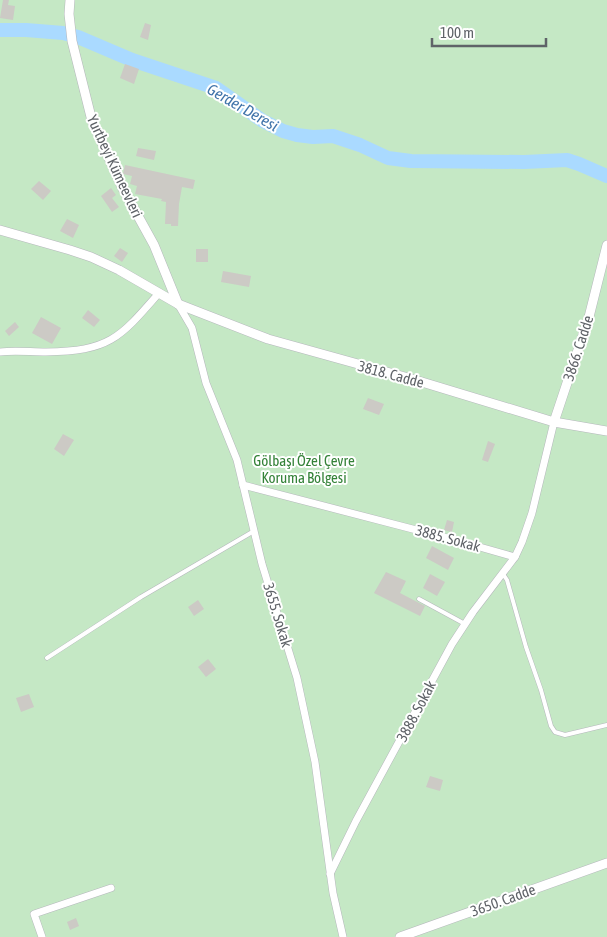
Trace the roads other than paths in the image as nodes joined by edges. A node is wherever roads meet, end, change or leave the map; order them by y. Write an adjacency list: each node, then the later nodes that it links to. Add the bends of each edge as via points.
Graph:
1 (70, 0): 5 (street, Yurtbeyi Kümeevleri, via 72,41 98,133 154,245)
2 (0, 230): 4 (street, via 91,257)
3 (607, 245): 7 (street, 3866. Cadde, via 589,317)
4 (158, 293): 5 (street); 6 (street, via 132,324 103,344 55,352)
5 (178, 304): 7 (street, 3818. Cadde, via 268,339); 9 (street, 3655. Sokak, via 192,328 206,383 233,447)
6 (0, 352)
7 (554, 422): 8 (street, 3818. Cadde); 11 (street, via 530,520)
8 (607, 431)
9 (244, 485): 10 (street, 3655. Sokak); 11 (street, 3885. Sokak)
10 (254, 532): 15 (lane, via 141,597); 18 (street, 3655. Sokak, via 306,717 319,783)
11 (515, 557): 12 (street, 3888. Sokak)
12 (503, 574): 14 (street, 3888. Sokak); 16 (lane, via 550,726 555,732 565,735)
13 (419, 599): 14 (lane)
14 (464, 624): 18 (street, 3888. Sokak)
15 (47, 658)
16 (607, 725)
17 (607, 863): 22 (street, 3650. Cadde)
18 (330, 874): 21 (street, 3655. Sokak)
19 (111, 888): 20 (street, via 34,914)
20 (42, 937)
21 (342, 937)
22 (400, 937)

